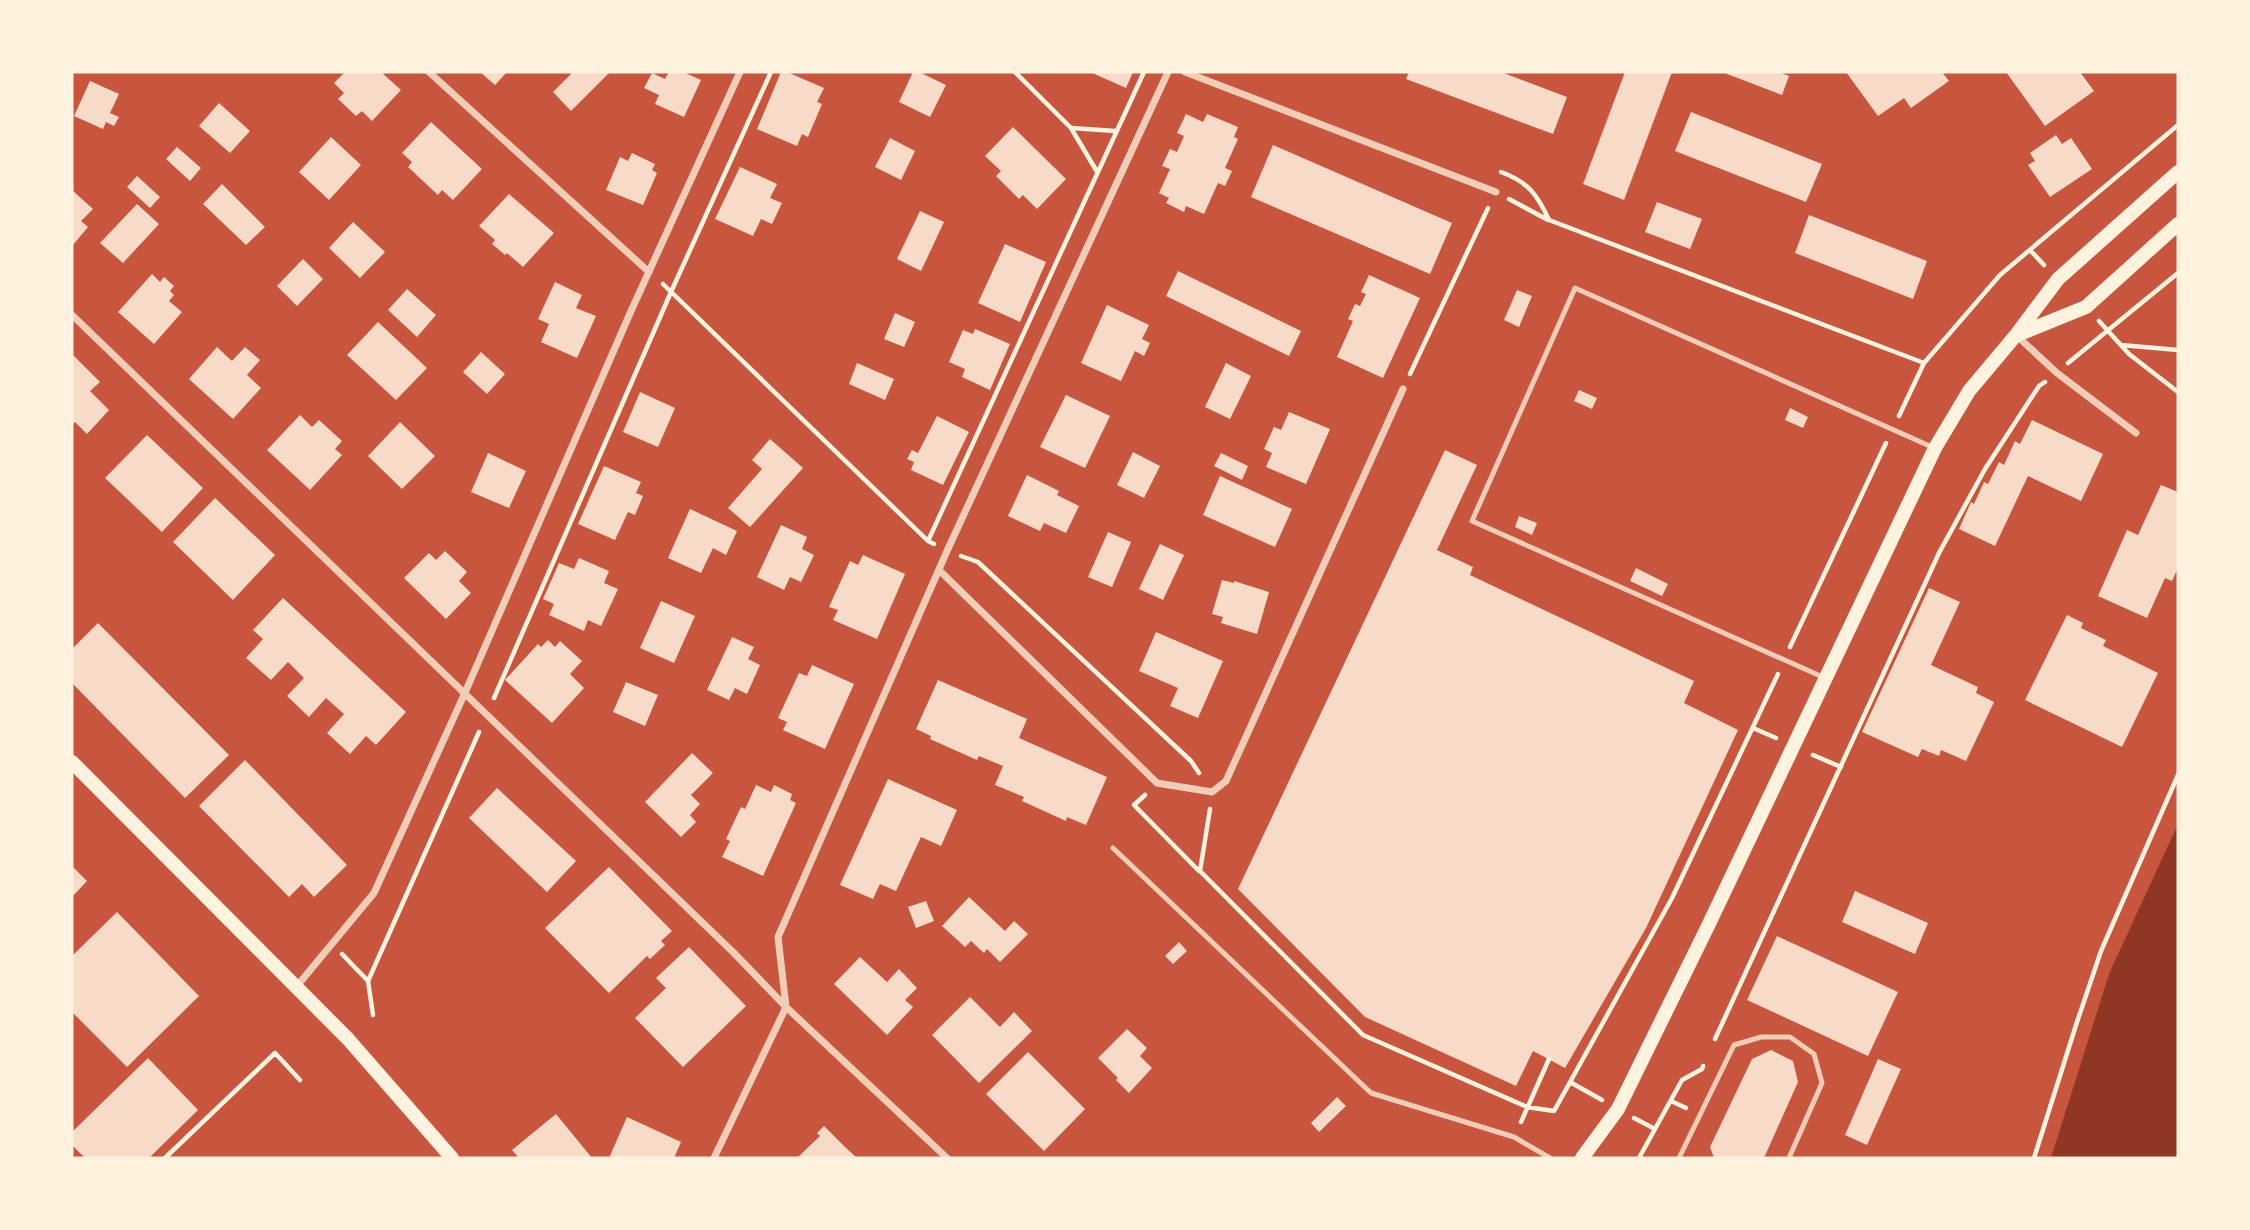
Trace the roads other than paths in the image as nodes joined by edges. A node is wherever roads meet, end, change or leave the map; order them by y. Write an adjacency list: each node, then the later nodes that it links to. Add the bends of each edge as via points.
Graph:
1 (429, 72): 8 (street)
2 (740, 72): 8 (street)
3 (1168, 72): 14 (street)
4 (1185, 72): 6 (street)
5 (2178, 172): 10 (main road, via 2058,279)
6 (1496, 192)
7 (2178, 224): 10 (main road, via 2086,307)
8 (649, 272): 16 (street)
9 (72, 314): 16 (street)
10 (2016, 335): 12 (street); 13 (main road, via 1969,391)
11 (1403, 389): 14 (street, via 1226,781 1213,792 1157,783)
12 (2136, 433)
13 (1935, 448): 15 (main road); 15 (lane, via 1575,288 1472,521)
14 (940, 570): 20 (street, via 778,937)
15 (1825, 678): 25 (main road, via 1618,1109)
16 (464, 695): 19 (street, via 374,893); 20 (street)
17 (72, 762): 19 (main road)
18 (1113, 848): 24 (lane, via 1371,1093 1514,1137)
19 (297, 986): 21 (main road)
20 (786, 1007): 22 (street); 23 (street)
21 (452, 1158)
22 (714, 1158)
23 (947, 1158)
24 (1550, 1158)
25 (1583, 1158)
26 (1679, 1158): 27 (lane, via 1734,1045 1761,1037 1790,1037 1814,1054 1822,1083)
27 (1788, 1158)

